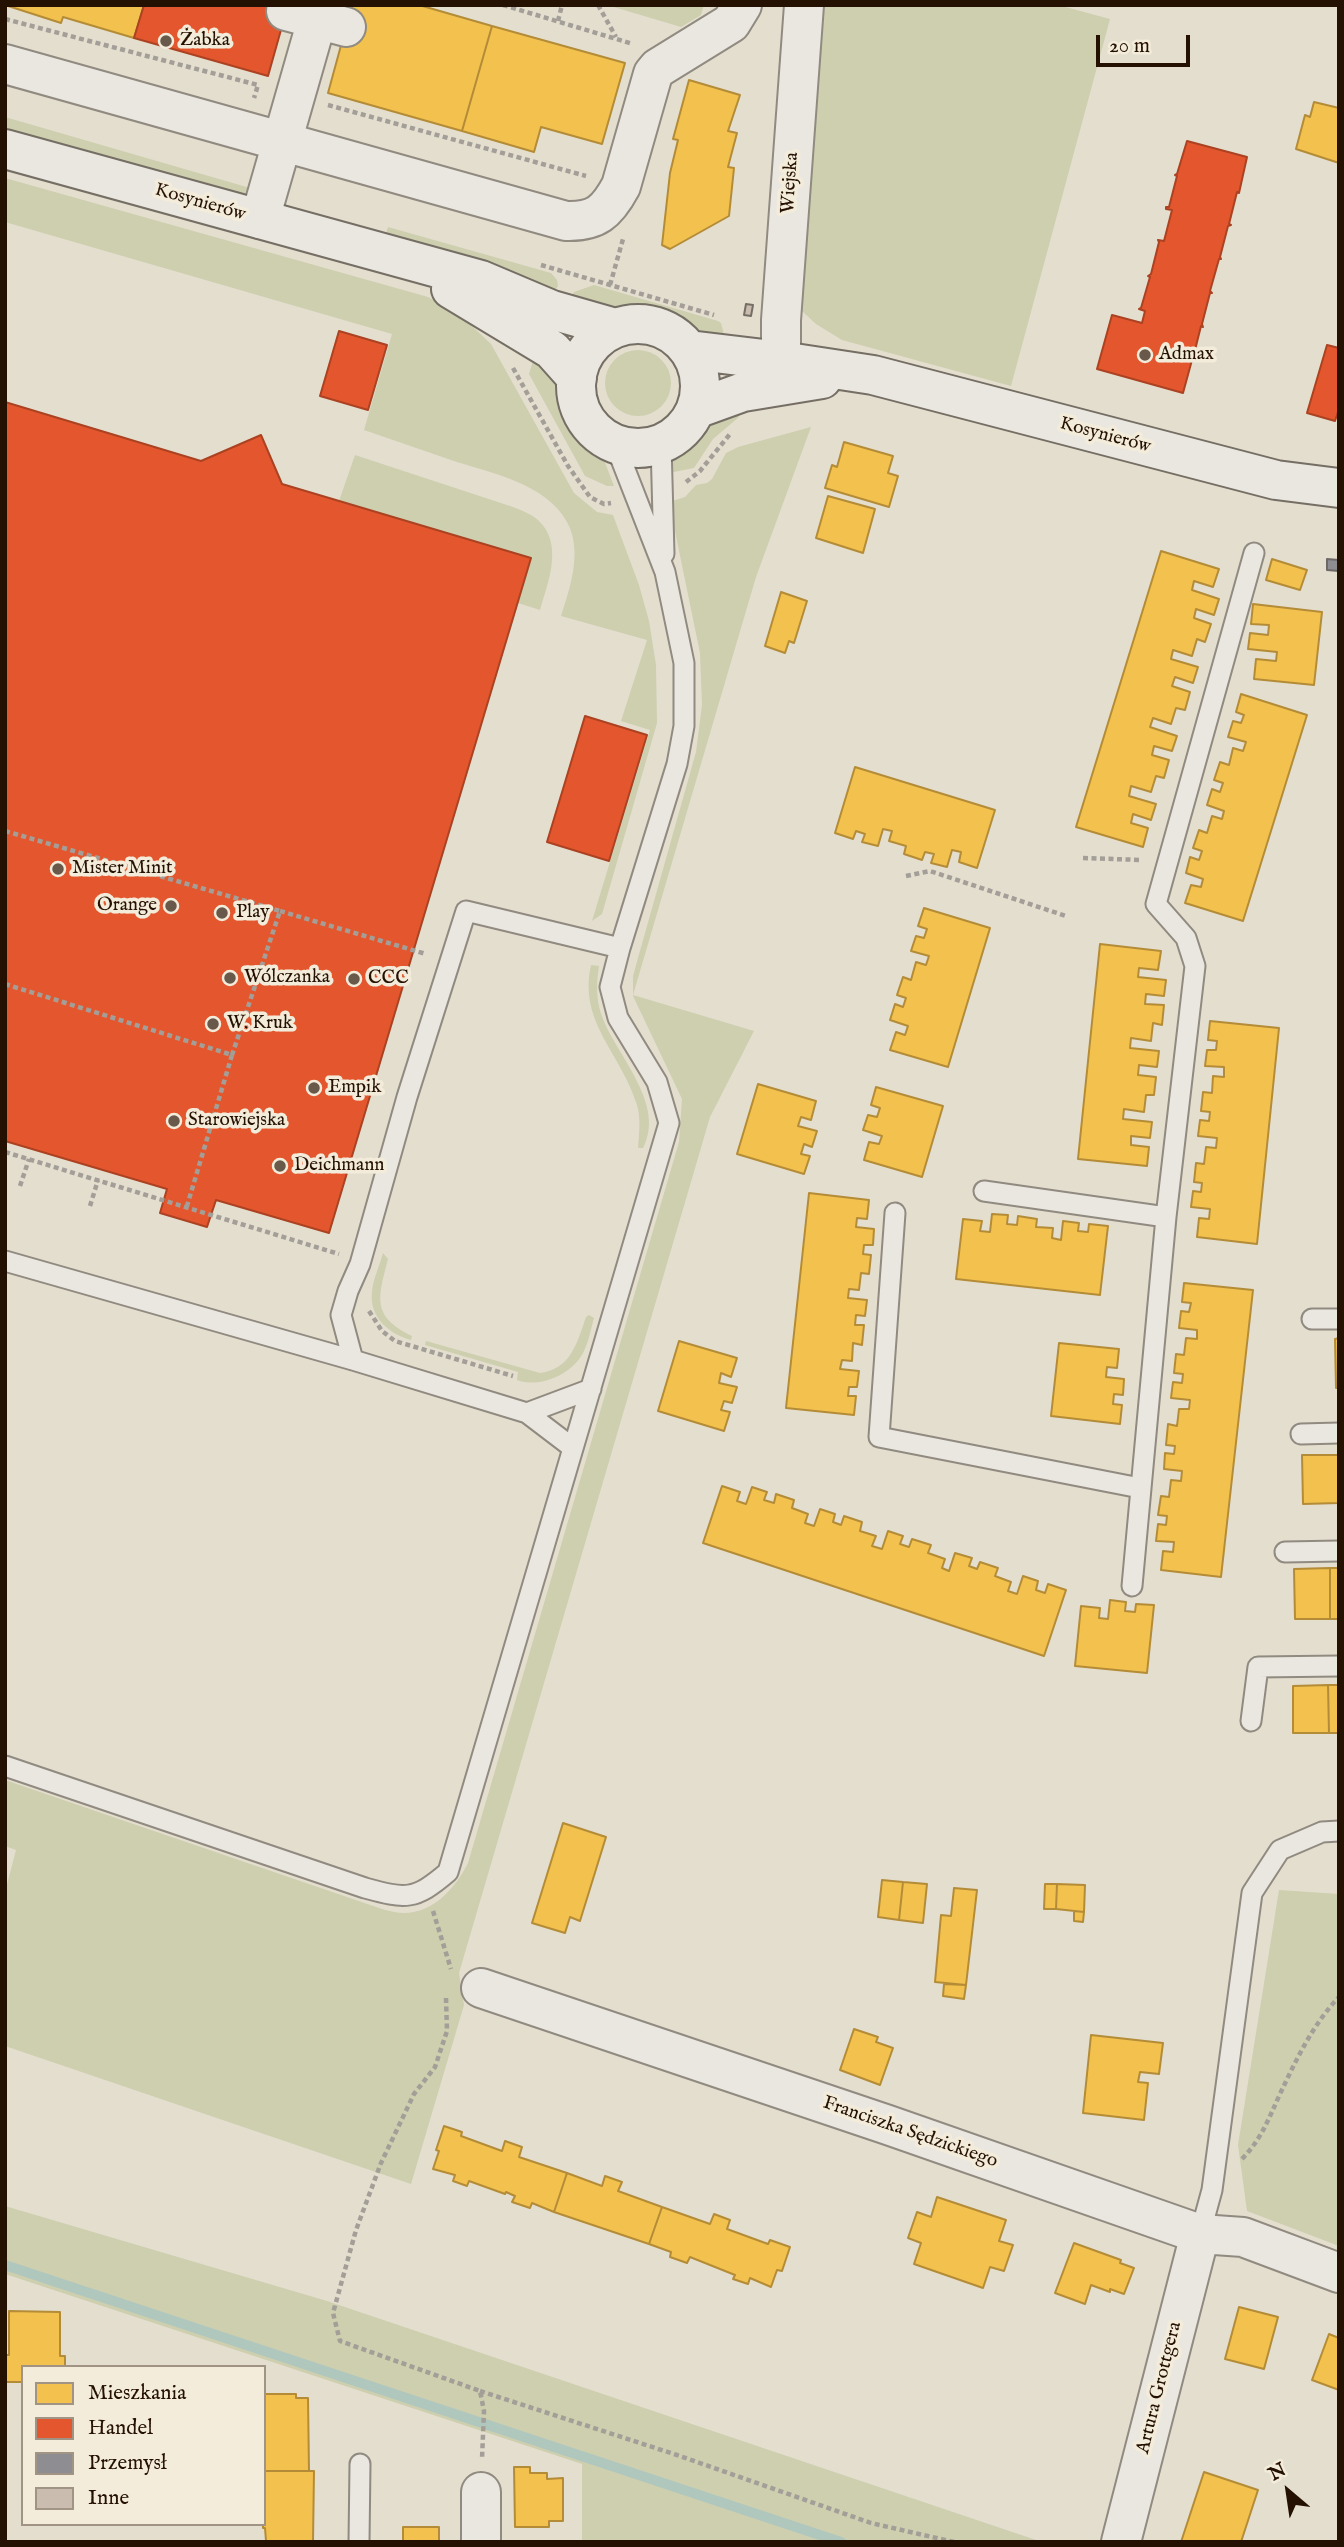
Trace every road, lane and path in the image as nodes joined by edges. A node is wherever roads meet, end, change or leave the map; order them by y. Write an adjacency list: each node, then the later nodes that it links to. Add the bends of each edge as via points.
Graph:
1 (503, 5): 6 (path)
2 (562, 5): 9 (path)
3 (598, 5): 10 (path)
4 (742, 5): 15 (street, via 731,23 653,74 621,186 604,210 582,222)
5 (804, 5): 24 (street, Wiejska)
6 (514, 7): 9 (path)
7 (5, 19): 14 (path, via 258,85)
8 (317, 19): 15 (street)
9 (558, 21): 10 (path)
10 (616, 38): 11 (path)
11 (640, 46)
12 (5, 64): 15 (street)
13 (321, 103): 17 (path)
14 (251, 106)
15 (282, 142): 18 (street)
16 (5, 149): 18 (street, Kosynierów)
17 (593, 178)
18 (260, 219): 19 (street, Kosynierów)
19 (395, 257): 22 (street, Kosynierów, via 481,279 552,310); 26 (street, Kosynierów, via 533,336)
20 (576, 275): 21 (path)
21 (715, 316)
22 (615, 328): 23 (street, via 656,326 675,335); 26 (street, via 589,348)
23 (690, 350): 24 (street, Kosynierów); 27 (street, via 701,389)
24 (780, 361): 25 (street, Kosynierów)
25 (873, 375): 27 (street, Kosynierów, via 743,392); 30 (street, Kosynierów, via 1276,480)
26 (577, 378): 28 (street, via 577,398 584,417)
27 (696, 409): 29 (street, via 676,436)
28 (615, 444): 29 (street, via 630,448); 34 (lane)
29 (661, 444): 34 (lane)
30 (1339, 488)
31 (615, 502): 32 (path)
32 (619, 511)
33 (1254, 553): 37 (lane)
34 (664, 572): 41 (lane, via 684,663 684,726)
35 (5, 831): 39 (path)
36 (1083, 858): 37 (path)
37 (1168, 861): 54 (lane, via 1156,904 1186,938 1195,966)
38 (906, 876): 40 (path, via 930,872)
39 (280, 911): 42 (path); 44 (path)
40 (1066, 916)
41 (620, 948): 58 (lane, via 466,911 341,1315); 59 (lane, via 610,987 618,1018 657,1082 669,1123)
42 (427, 955)
43 (5, 984): 44 (path)
44 (232, 1055): 51 (path)
45 (5, 1153): 46 (path)
46 (29, 1160): 47 (path); 48 (path)
47 (98, 1180): 50 (path); 51 (path)
48 (20, 1186)
49 (984, 1191): 54 (lane)
50 (90, 1206)
51 (187, 1206): 53 (path)
52 (895, 1213): 64 (lane, via 879,1437)
53 (211, 1214)
54 (1166, 1217): 64 (lane)
55 (5, 1261): 58 (lane)
56 (1312, 1319): 57 (lane)
57 (1339, 1319)
58 (353, 1360): 60 (lane)
59 (591, 1389): 60 (lane); 63 (lane)
60 (527, 1413): 63 (lane)
61 (1339, 1433): 62 (lane)
62 (1301, 1434)
63 (573, 1448): 72 (lane, via 448,1872)
64 (1140, 1488): 67 (lane)
65 (1339, 1551): 66 (lane)
66 (1285, 1552)
67 (1132, 1586)
68 (1339, 1666): 69 (lane, via 1258,1667)
69 (1251, 1721)
70 (5, 1766): 72 (lane, via 365,1888 395,1896)
71 (1339, 1831): 75 (lane, via 1322,1832 1280,1850 1252,1893)
72 (427, 1890): 73 (path)
73 (460, 1983): 76 (street, Franciszka Sędzickiego); 78 (path, via 445,2000 447,2031 435,2067 414,2094 381,2163 333,2313 340,2341)
74 (1339, 1997): 75 (path, via 1322,2014 1258,2143)
75 (1212, 2190): 76 (lane)
76 (1200, 2234): 77 (street, Franciszka Sędzickiego, via 1243,2237); 84 (street, Artura Grottgera)
77 (1339, 2273)
78 (480, 2391): 80 (path, via 484,2411); 83 (path, via 871,2523)
79 (360, 2464): 81 (lane)
80 (481, 2491): 82 (street)
81 (359, 2542)
82 (481, 2542)
83 (954, 2542)
84 (1121, 2542)

